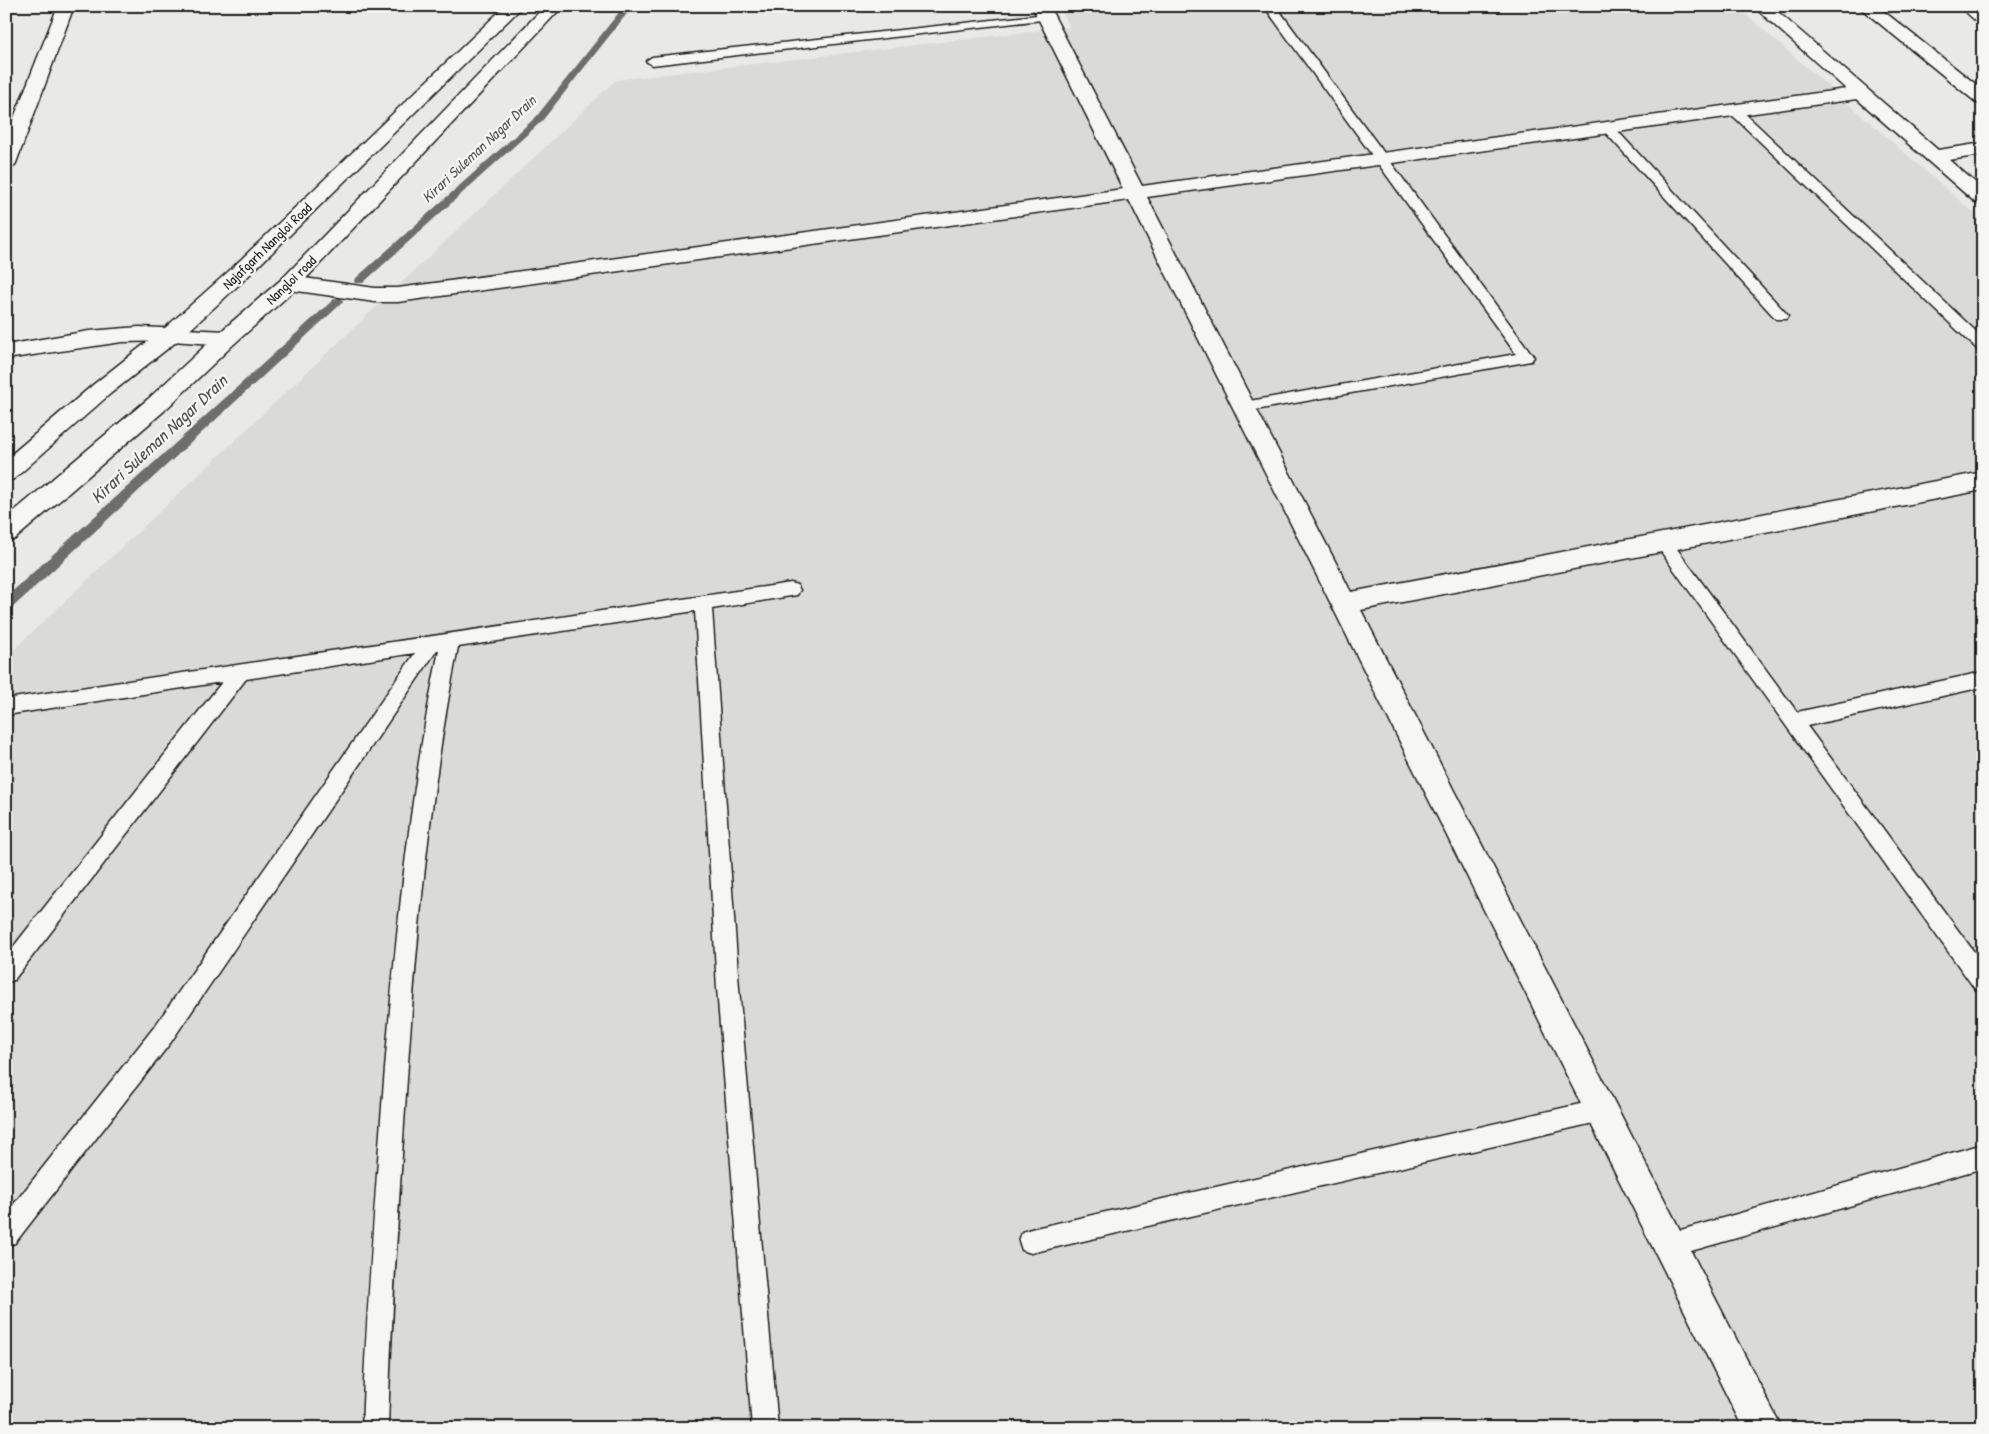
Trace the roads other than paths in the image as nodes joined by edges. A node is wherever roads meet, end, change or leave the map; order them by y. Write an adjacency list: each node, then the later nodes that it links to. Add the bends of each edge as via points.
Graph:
1 (66, 6): 18 (street)
2 (515, 6): 23 (street, Najafgarh Nangloi Road, via 244,269)
3 (554, 6): 21 (street, Nangloi road)
4 (1270, 6): 17 (lane)
5 (1761, 6): 11 (street)
6 (1866, 6): 12 (street)
7 (1967, 6): 9 (street)
8 (1043, 12): 10 (lane); 19 (street)
9 (1983, 18)
10 (652, 62)
11 (1859, 93): 13 (street); 16 (street)
12 (1983, 99)
13 (1734, 110): 14 (street); 25 (lane)
14 (1608, 128): 17 (street); 22 (lane)
15 (1983, 149): 16 (street)
16 (1935, 156): 20 (street)
17 (1381, 159): 19 (street); 27 (lane, via 1526,357)
18 (6, 163)
19 (1135, 193): 21 (street, via 398,295 375,295); 27 (street)
20 (1983, 199)
21 (290, 283): 24 (street, Nangloi road)
22 (1781, 316)
23 (173, 333): 24 (street); 26 (street, via 98,337); 28 (street, Najafgarh Nangloi Road)
24 (227, 338): 30 (street, Nangloi road, via 156,405)
25 (1983, 347)
26 (12, 355)
27 (1244, 406): 34 (street)
28 (6, 472)
29 (1983, 481): 31 (street)
30 (6, 532)
31 (1663, 542): 34 (street); 39 (lane)
32 (791, 590): 33 (lane)
33 (703, 603): 35 (lane); 48 (lane, via 728,988)
34 (1344, 603): 42 (street)
35 (441, 642): 36 (lane); 44 (lane, via 163,1034); 47 (lane, via 404,960)
36 (242, 672): 38 (lane); 40 (lane)
37 (1983, 679): 39 (lane)
38 (6, 707)
39 (1793, 721): 41 (lane)
40 (6, 973)
41 (1983, 982)
42 (1602, 1110): 45 (lane); 46 (street)
43 (1983, 1156): 46 (lane)
44 (6, 1234)
45 (1031, 1241)
46 (1670, 1246): 49 (street)
47 (375, 1428)
48 (765, 1428)
49 (1763, 1428)

